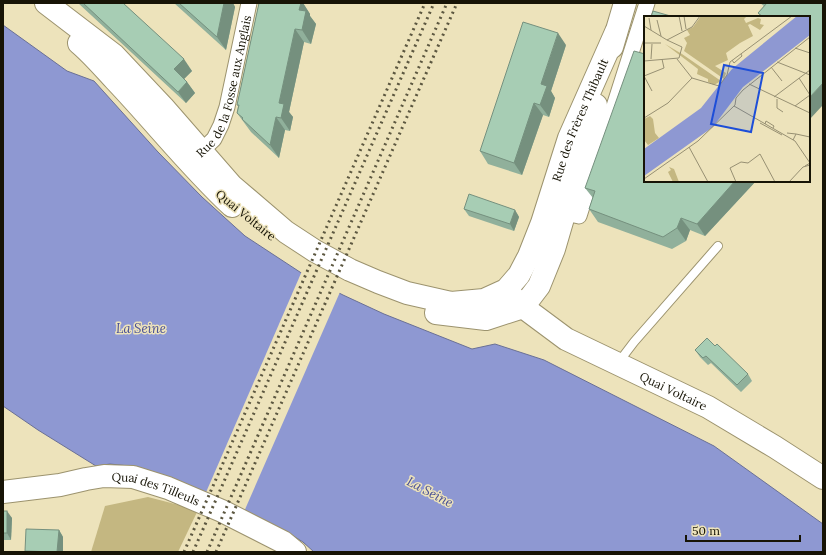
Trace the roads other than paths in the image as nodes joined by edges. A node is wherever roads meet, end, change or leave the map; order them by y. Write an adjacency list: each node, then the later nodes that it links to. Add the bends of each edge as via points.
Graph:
1 (28, 3): 6 (street, Quai Voltaire, via 81,44 157,125)
2 (46, 3): 6 (street, Quai Voltaire, via 114,55 163,107)
3 (249, 3): 6 (street, Rue de la Fosse aux Anglais, via 221,125 214,139)
4 (625, 3): 7 (street, Rue des Frères Thibault)
5 (647, 3): 7 (street, Rue des Frères Thibault, via 579,216)
6 (195, 157): 9 (street, Quai Voltaire, via 286,232 315,251 378,282 407,293 451,302 484,300); 10 (street, Quai Voltaire, via 209,184 236,209 287,247 348,281 395,301 434,313 486,319)
7 (555, 211): 9 (street, Rue des Frères Thibault, via 542,223 520,275); 10 (street, Rue des Frères Thibault, via 554,248 539,286)
8 (718, 246): 11 (lane)
9 (506, 290): 10 (street, Quai Voltaire)
10 (523, 307): 11 (street, Quai Voltaire, via 566,339)
11 (617, 364): 12 (street, Quai Voltaire, via 708,407)
12 (823, 478)
13 (3, 492): 14 (street, Quai des Tilleuls, via 60,485 104,476 133,477 168,488 222,511 283,542)
14 (295, 552)

